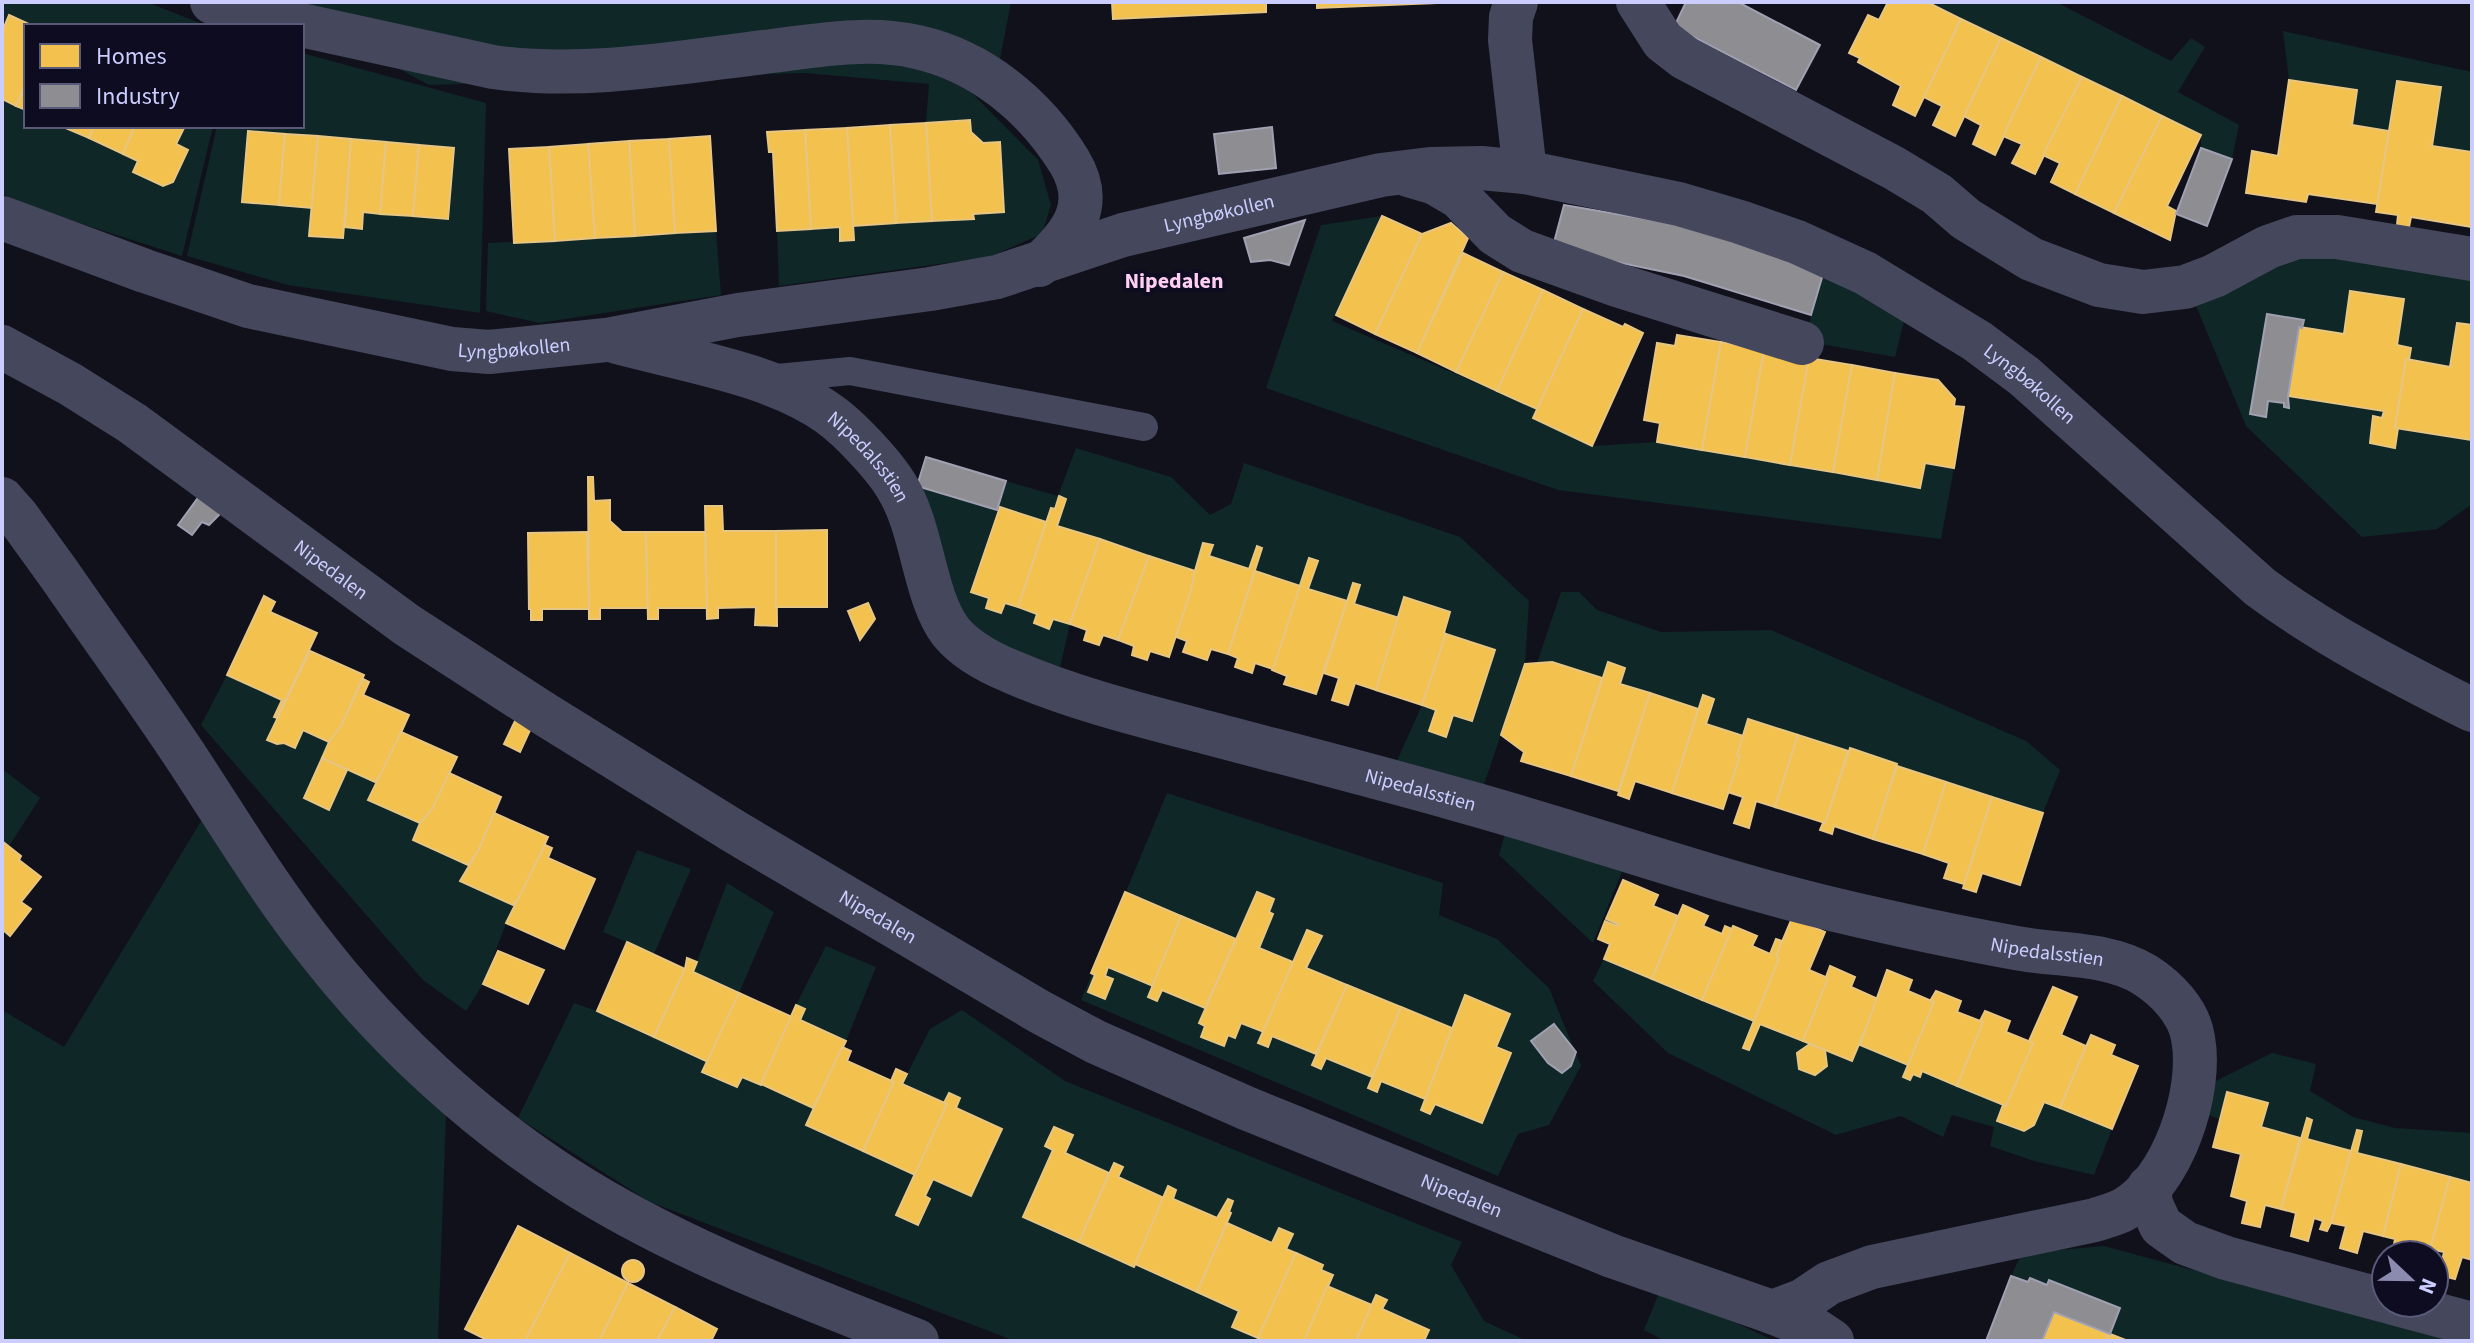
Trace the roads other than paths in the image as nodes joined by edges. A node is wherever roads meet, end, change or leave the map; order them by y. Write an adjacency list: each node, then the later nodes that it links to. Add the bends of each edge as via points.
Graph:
1 (212, 2): 4 (street, Lyngbøkollen)
2 (1516, 2): 6 (street, via 1510,40)
3 (1638, 2): 9 (street, via 1663,41 1685,58 1894,168 2031,259 2099,285 2143,292 2185,287 2297,237 2337,237)
4 (296, 24)
5 (304, 26): 10 (street, Lyngbøkollen, via 530,73 634,67 830,44 917,46 962,62 1000,85 1030,110 1074,170 1082,192 1079,215 1063,244)
6 (1525, 172): 7 (street, Lyngbøkollen, via 1481,168); 17 (street, Lyngbøkollen, via 1740,222 1865,273 2024,376 2297,614)
7 (1402, 173): 10 (street, Lyngbøkollen, via 1123,235); 12 (street, Lyngbøkollen, via 1459,197 1495,234 1522,251)
8 (2, 218): 11 (street, Lyngbøkollen, via 248,306 452,349 489,352)
9 (2472, 259)
10 (1039, 265): 11 (street, Lyngbøkollen, via 930,289 738,315)
11 (606, 340): 14 (street, Nipedalsstien)
12 (1802, 343)
13 (2, 347): 20 (street, Nipedalen, via 132,423 407,625 546,715 1096,1042 1612,1256)
14 (760, 380): 15 (lane, via 850,371); 18 (street, Nipedalsstien, via 832,415 862,445 898,487 950,630 973,652 1010,671 1117,709 1458,799 1832,909 2139,971 2166,990 2188,1021 2194,1041 2192,1097 2183,1130)
15 (1144, 427)
16 (2, 499): 23 (street, via 318,951 426,1068 493,1125 637,1221)
17 (2472, 710)
18 (2149, 1187): 19 (street, via 2161,1226 2185,1243); 20 (street, Nipedalsstien, via 2126,1209 2095,1220 1872,1267)
19 (2370, 1297)
20 (1772, 1312): 24 (street, Nipedalen)
21 (2450, 1318): 22 (street)
22 (2472, 1324)
23 (917, 1341)
24 (1832, 1341)

